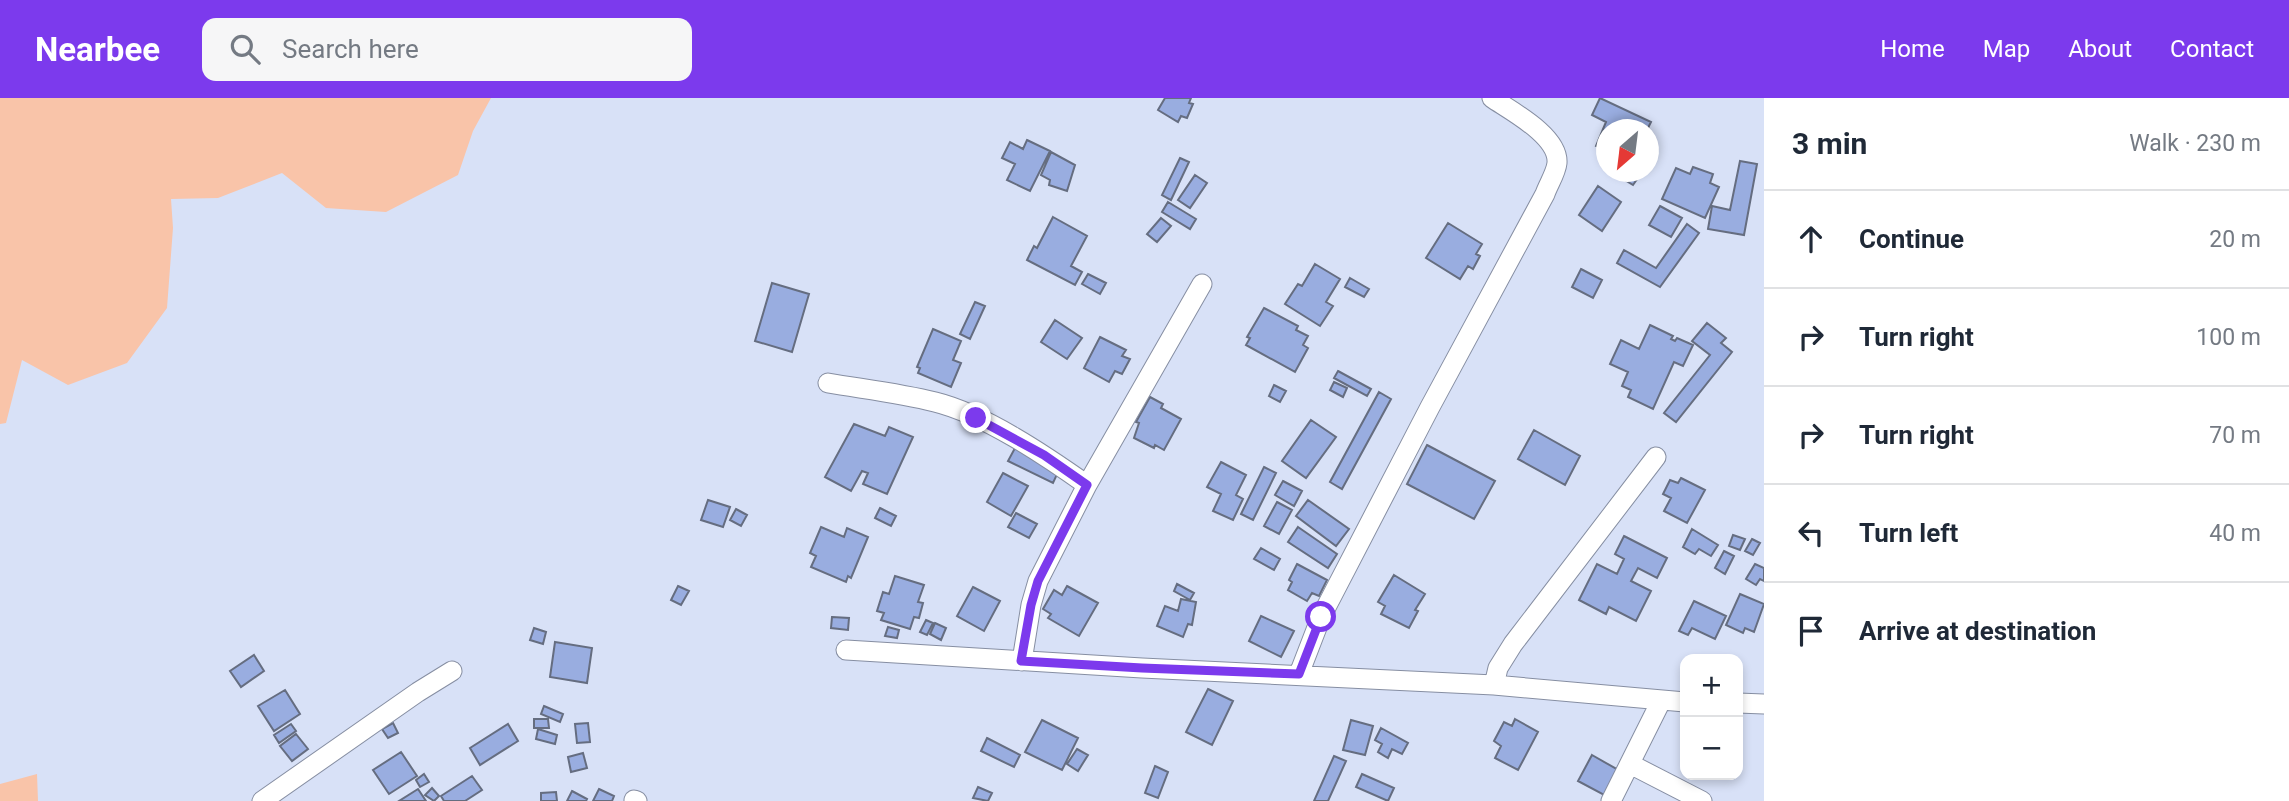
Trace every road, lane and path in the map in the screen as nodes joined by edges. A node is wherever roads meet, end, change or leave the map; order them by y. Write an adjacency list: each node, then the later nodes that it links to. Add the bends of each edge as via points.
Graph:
1 (1492, 98): 9 (street, via 1542,132 1555,148 1557,163 1545,194 1321,617)
2 (1202, 284): 5 (street)
3 (828, 383): 5 (street, via 937,402 1044,455)
4 (1656, 457): 10 (street, via 1513,644 1498,668)
5 (1087, 485): 7 (street, via 1038,581)
6 (846, 650): 7 (street)
7 (1021, 661): 9 (street)
8 (452, 671): 16 (street)
9 (1299, 674): 10 (street)
10 (1494, 685): 11 (street)
11 (1661, 701): 12 (street); 15 (street)
12 (1680, 702)
13 (1743, 703): 14 (street)
14 (1764, 704)
15 (1630, 764): 17 (street); 18 (street)
16 (262, 801)
17 (1611, 801)
18 (1702, 801)

